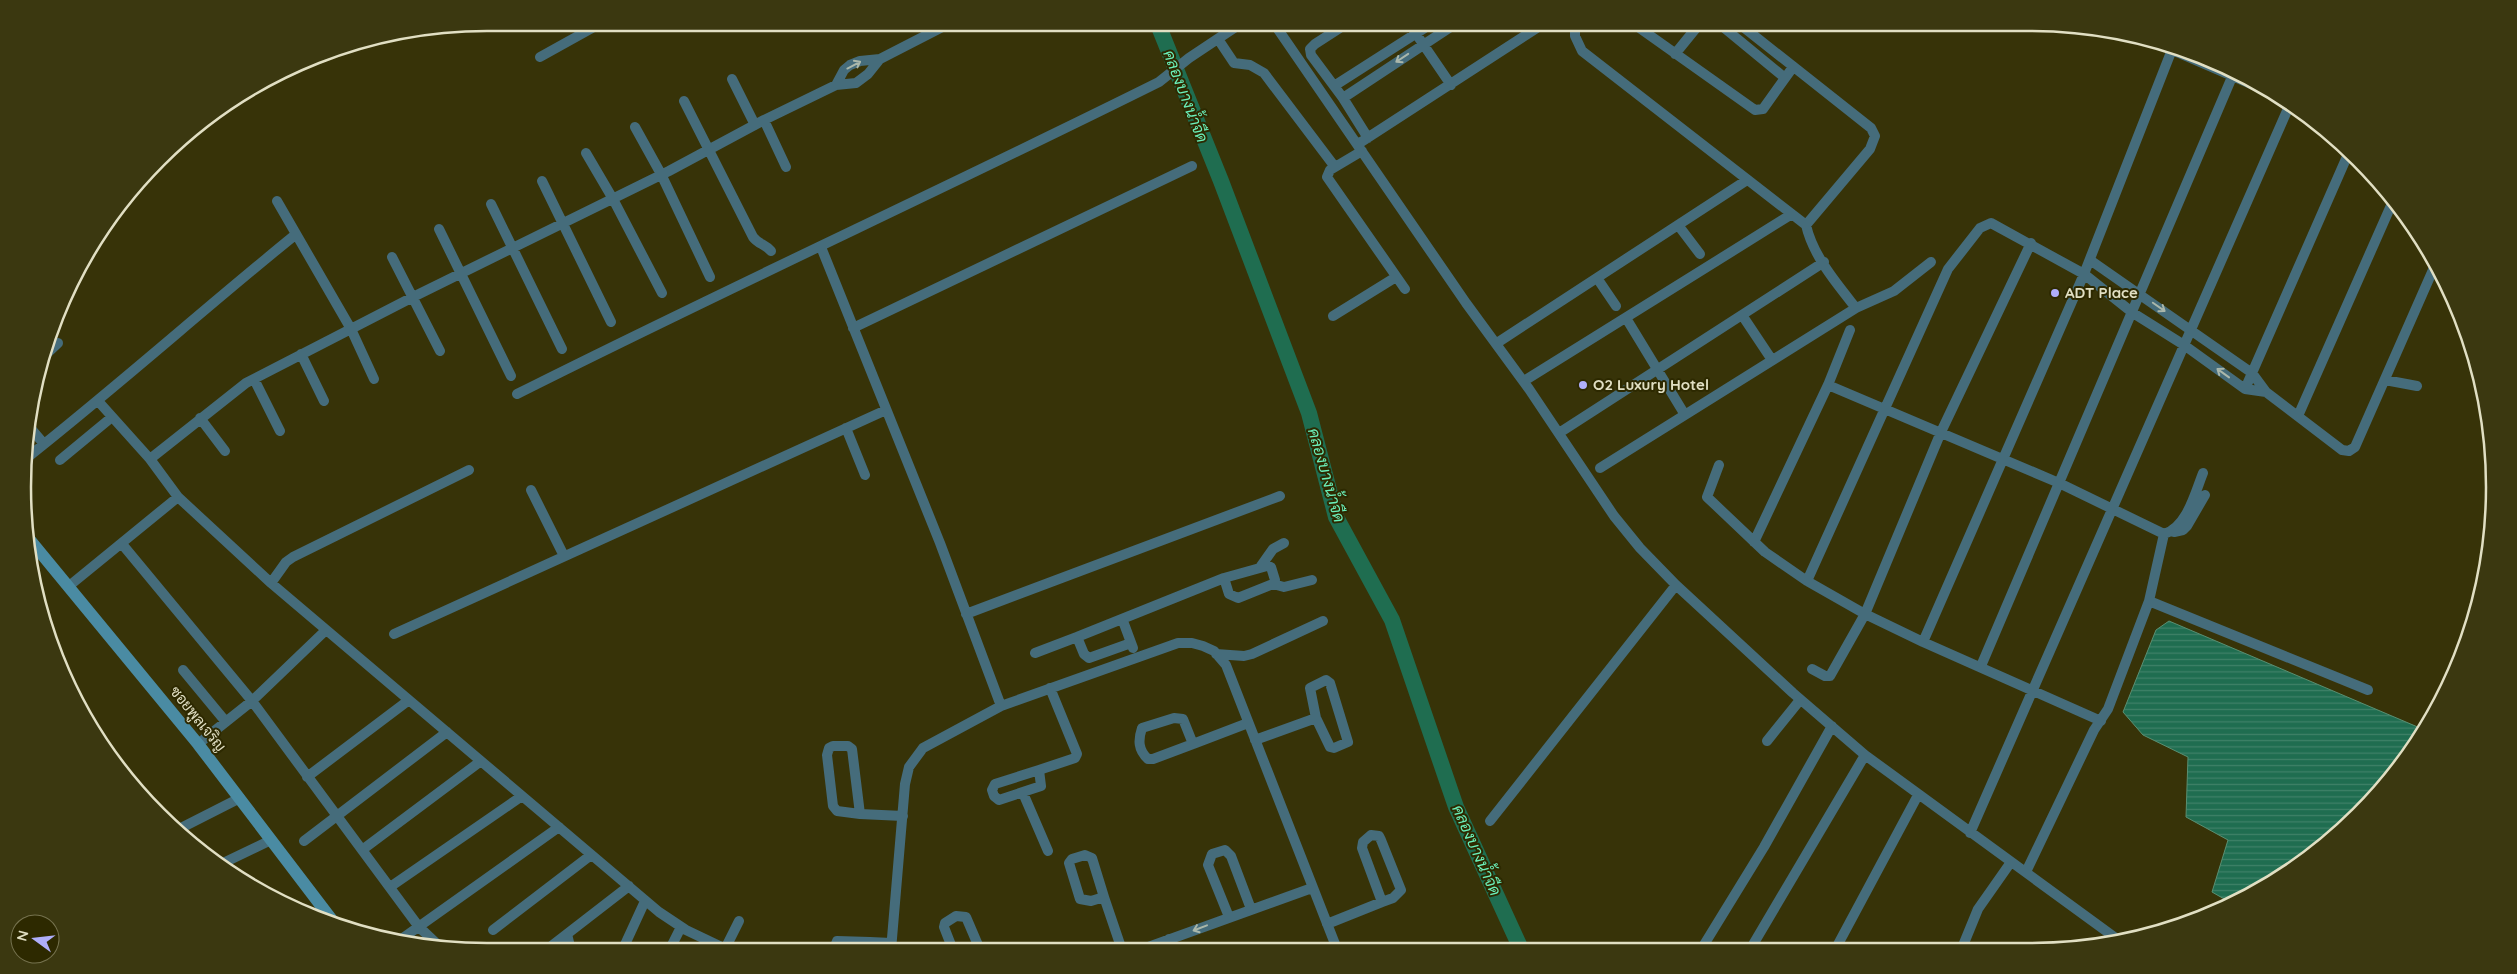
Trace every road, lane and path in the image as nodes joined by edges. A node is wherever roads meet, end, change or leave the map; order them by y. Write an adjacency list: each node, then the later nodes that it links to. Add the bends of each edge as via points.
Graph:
1 (587, 31): 20 (street)
2 (934, 31): 21 (street)
3 (1230, 31): 16 (street)
4 (1279, 31): 35 (street)
5 (1336, 31): 28 (street, via 1310,50)
6 (1413, 31): 15 (street)
7 (1421, 31): 15 (street)
8 (1444, 31): 17 (street)
9 (1532, 31): 27 (street)
10 (1575, 31): 43 (street, via 1582,51)
11 (1643, 31): 19 (street)
12 (1694, 31): 19 (street)
13 (1728, 31): 23 (street)
14 (1748, 31): 22 (street)
15 (1415, 35): 17 (street); 28 (street)
16 (1218, 39): 41 (street, via 1234,63 1250,65 1264,73); 56 (street, via 1158,82)
17 (1422, 45): 27 (street); 29 (street, one-way to 29)
18 (2170, 53): 61 (street)
19 (1675, 54): 23 (street, via 1759,111)
20 (540, 57)
21 (880, 59): 26 (street, via 863,78 847,85); 26 (street, one-way to 21, via 850,65)
22 (1793, 67): 23 (street); 52 (street, via 1871,128 1875,136 1870,149)
23 (1785, 78)
24 (2232, 78): 72 (street)
25 (732, 79): 32 (street)
26 (836, 85): 32 (street)
27 (1451, 85): 34 (street)
28 (1334, 86): 29 (street)
29 (1343, 98): 34 (street)
30 (684, 100): 36 (street)
31 (2287, 111): 83 (street)
32 (760, 123): 36 (street); 40 (street)
33 (635, 127): 42 (street)
34 (1368, 138): 35 (street)
35 (1360, 147): 41 (street); 86 (street)
36 (710, 148): 42 (street); 58 (street, via 753,237)
37 (586, 153): 45 (street)
38 (2346, 159): 94 (street)
39 (1192, 166): 81 (street)
40 (786, 167)
41 (1335, 167): 68 (street, via 1328,177)
42 (661, 174): 45 (street); 67 (street)
43 (1747, 180): 49 (street); 51 (street)
44 (542, 181): 50 (street)
45 (613, 198): 50 (street); 71 (street)
46 (277, 201): 54 (street)
47 (491, 204): 57 (street)
48 (2390, 207): 110 (street)
49 (1792, 214): 52 (street); 79 (street)
50 (563, 223): 57 (street); 80 (street)
51 (1678, 225): 59 (street); 69 (street)
52 (1806, 225): 62 (street, via 1809,240)
53 (439, 229): 65 (street)
54 (295, 235): 82 (street); 105 (street)
55 (2031, 243): 66 (street); 107 (street, via 1991,223 1980,228 1948,269); 115 (street)
56 (820, 247): 81 (street); 104 (street)
57 (513, 248): 65 (street); 89 (street)
58 (771, 251)
59 (1700, 254)
60 (392, 257): 73 (street)
61 (2090, 260): 66 (street); 72 (street)
62 (1824, 262): 75 (street); 77 (street)
63 (1931, 262): 75 (street, via 1894,291)
64 (2432, 272): 98 (street)
65 (461, 274): 73 (street); 95 (street)
66 (2084, 274): 76 (street); 122 (street)
67 (710, 277)
68 (1396, 277): 70 (street); 78 (street)
69 (1597, 278): 74 (street); 86 (street)
70 (1405, 289)
71 (662, 293)
72 (2140, 294): 76 (street); 83 (street, one-way to 83)
73 (413, 297): 82 (street); 90 (street)
74 (1616, 306)
75 (1856, 308): 92 (street)
76 (2133, 313): 87 (street); 129 (street)
77 (1742, 315): 92 (street); 93 (street)
78 (1332, 316)
79 (1626, 318): 93 (street); 99 (street)
80 (611, 322)
81 (853, 328): 108 (street)
82 (351, 329): 91 (street); 97 (street)
83 (2191, 329): 87 (street); 94 (street)
84 (1850, 330): 100 (street)
85 (58, 343): 88 (street)
86 (1497, 343): 99 (street)
87 (2184, 345): 102 (street, one-way to 87); 134 (street)
88 (53, 348)
89 (562, 349)
90 (440, 351)
91 (301, 354): 96 (street); 106 (street)
92 (1772, 360): 109 (street)
93 (1657, 371): 109 (street); 117 (street)
94 (2252, 373): 102 (street); 103 (street)
95 (511, 376)
96 (254, 379): 112 (street); 114 (street)
97 (374, 379)
98 (2384, 380): 101 (street); 110 (street, via 2355,447 2349,451 2342,450)
99 (1524, 381): 117 (street)
100 (1828, 385): 107 (street); 136 (street)
101 (2417, 386)
102 (2245, 389): 103 (street)
103 (2266, 392): 110 (street)
104 (517, 394)
105 (98, 401): 111 (street); 118 (street)
106 (324, 401)
107 (1884, 408): 115 (street); 144 (street)
108 (886, 410): 113 (street); 150 (street)
109 (1684, 415): 125 (street)
110 (2298, 416)
111 (112, 417): 121 (street); 123 (street)
112 (200, 418): 119 (street); 121 (street)
113 (846, 428): 128 (street); 140 (street)
114 (280, 431)
115 (1941, 432): 122 (street); 151 (street)
116 (35, 433): 118 (street)
117 (1559, 433): 147 (street, via 1614,516)
118 (44, 444): 120 (street)
119 (225, 451)
120 (32, 453)
121 (150, 459): 133 (street)
122 (2002, 459): 129 (street); 157 (street)
123 (60, 460)
124 (1719, 465): 136 (street, via 1707,498)
125 (1600, 468)
126 (469, 470): 145 (street, via 293,557)
127 (2203, 473): 135 (street, via 2182,520)
128 (865, 475)
129 (2059, 483): 134 (street); 162 (street)
130 (531, 490): 140 (street)
131 (2205, 495): 135 (street, via 2183,530)
132 (1280, 496): 150 (street)
133 (178, 497): 138 (street); 145 (street)
134 (2113, 508): 135 (street); 166 (street)
135 (2168, 533): 149 (street)
136 (1754, 542): 144 (street)
137 (1284, 543): 141 (street, via 1273,549)
138 (122, 544): 148 (street); 168 (street)
139 (35, 546): 148 (street, ซอยพูลเจริญ)
140 (564, 556): 155 (street)
141 (1261, 566): 142 (street); 146 (street, via 1271,567)
142 (1224, 578): 146 (street, via 1229,594 1238,598); 152 (street)
143 (1312, 580): 146 (street, via 1284,587)
144 (1808, 581): 151 (street)
145 (271, 583): 154 (street)
146 (1273, 584)
147 (1676, 585): 170 (street); 193 (street)
148 (69, 586): 180 (street, ซอยพูลเจริญ)
149 (2149, 601): 167 (street); 173 (street)
150 (966, 614): 171 (street)
151 (1865, 614): 157 (street); 163 (street, via 1830,676)
152 (1123, 620): 156 (street); 158 (street)
153 (1323, 621): 160 (street, via 1252,654)
154 (326, 630): 168 (street); 169 (street)
155 (394, 634)
156 (1077, 637): 158 (street, via 1089,658); 159 (street)
157 (1923, 642): 162 (street)
158 (1132, 644): 161 (street)
159 (1035, 653)
160 (1216, 654): 161 (street, via 1203,646 1178,643); 175 (street, via 1226,665)
161 (1136, 657): 165 (street)
162 (1981, 666): 166 (street)
163 (1812, 669)
164 (183, 670): 174 (street)
165 (1050, 688): 171 (street); 184 (street, via 1077,754 1075,758)
166 (2033, 690): 173 (street); 196 (street)
167 (2368, 690)
168 (252, 700): 174 (street); 185 (street)
169 (409, 700): 177 (street); 185 (street)
170 (1800, 700): 176 (street); 179 (street)
171 (1001, 706): 192 (street, via 945,734 915,756 905,784)
172 (1316, 718): 172 (street, via 1330,747 1348,742 1330,683 1326,680 1310,688); 178 (street)
173 (2101, 721): 204 (street)
174 (226, 722): 180 (street)
175 (1248, 723): 178 (street); 181 (street)
176 (1832, 726): 182 (street); 237 (street)
177 (446, 732): 183 (street); 191 (street)
178 (1255, 740): 207 (street)
179 (1767, 741)
180 (198, 744): 189 (street, ซอยพูลเจริญ)
181 (1193, 744): 181 (street, via 1148,759 1138,738 1142,728 1179,718 1183,720)
182 (1865, 755): 187 (street); 238 (street)
183 (481, 761): 188 (street); 199 (street)
184 (1039, 770): 186 (street, via 1042,786); 186 (street, via 995,784 992,790 999,800)
185 (307, 777): 191 (street)
186 (1023, 793): 200 (street)
187 (1918, 795): 196 (street); 239 (street)
188 (522, 796): 195 (street); 206 (street)
189 (240, 798): 194 (street); 197 (street, ซอยพูลเจริญ)
190 (860, 814): 190 (street, via 837,811 833,806 829,748 843,745 852,749); 192 (street)
191 (337, 815): 198 (street); 199 (street)
192 (902, 816): 231 (street)
193 (1490, 821)
194 (184, 827)
195 (558, 827): 201 (street); 216 (street)
196 (1970, 833): 203 (street)
197 (271, 840): 202 (street); 212 (street, ซอยพูลเจริญ)
198 (304, 842)
199 (362, 850): 206 (street)
200 (1048, 851)
201 (591, 854): 205 (street); 218 (street)
202 (227, 861)
203 (2011, 862): 204 (street); 240 (street, via 1978,909)
204 (2026, 872): 221 (street)
205 (629, 886): 209 (street); 219 (street)
206 (390, 887): 216 (street)
207 (1312, 888): 211 (street); 215 (street)
208 (1104, 897): 208 (street, via 1092,858 1085,855 1072,859 1069,864 1080,899 1091,901); 234 (street)
209 (646, 900): 217 (street); 225 (street)
210 (1382, 902): 210 (street, via 1401,890 1379,836 1371,836 1363,842 1362,848); 215 (street)
211 (1251, 909): 213 (street); 213 (street, via 1232,856 1224,850 1212,854 1208,865)
212 (327, 914)
213 (1229, 917): 235 (street, one-way to 235)
214 (739, 921): 228 (street)
215 (1327, 924): 236 (street)
216 (419, 927): 220 (street); 222 (street)
217 (682, 927): 226 (street); 227 (street)
218 (493, 930)
219 (566, 934): 223 (street); 224 (street)
220 (407, 935)
221 (2111, 935)
222 (432, 939)
223 (555, 943)
224 (569, 943)
225 (626, 943)
226 (673, 943)
227 (713, 943)
228 (729, 943)
229 (836, 943): 230 (street)
230 (850, 943)
231 (891, 943)
232 (950, 943): 233 (street, via 944,927 956,916 966,917)
233 (977, 943)
234 (1120, 943)
235 (1174, 943)
236 (1334, 943)
237 (1705, 943)
238 (1754, 943)
239 (1839, 943)
240 (1964, 943)

